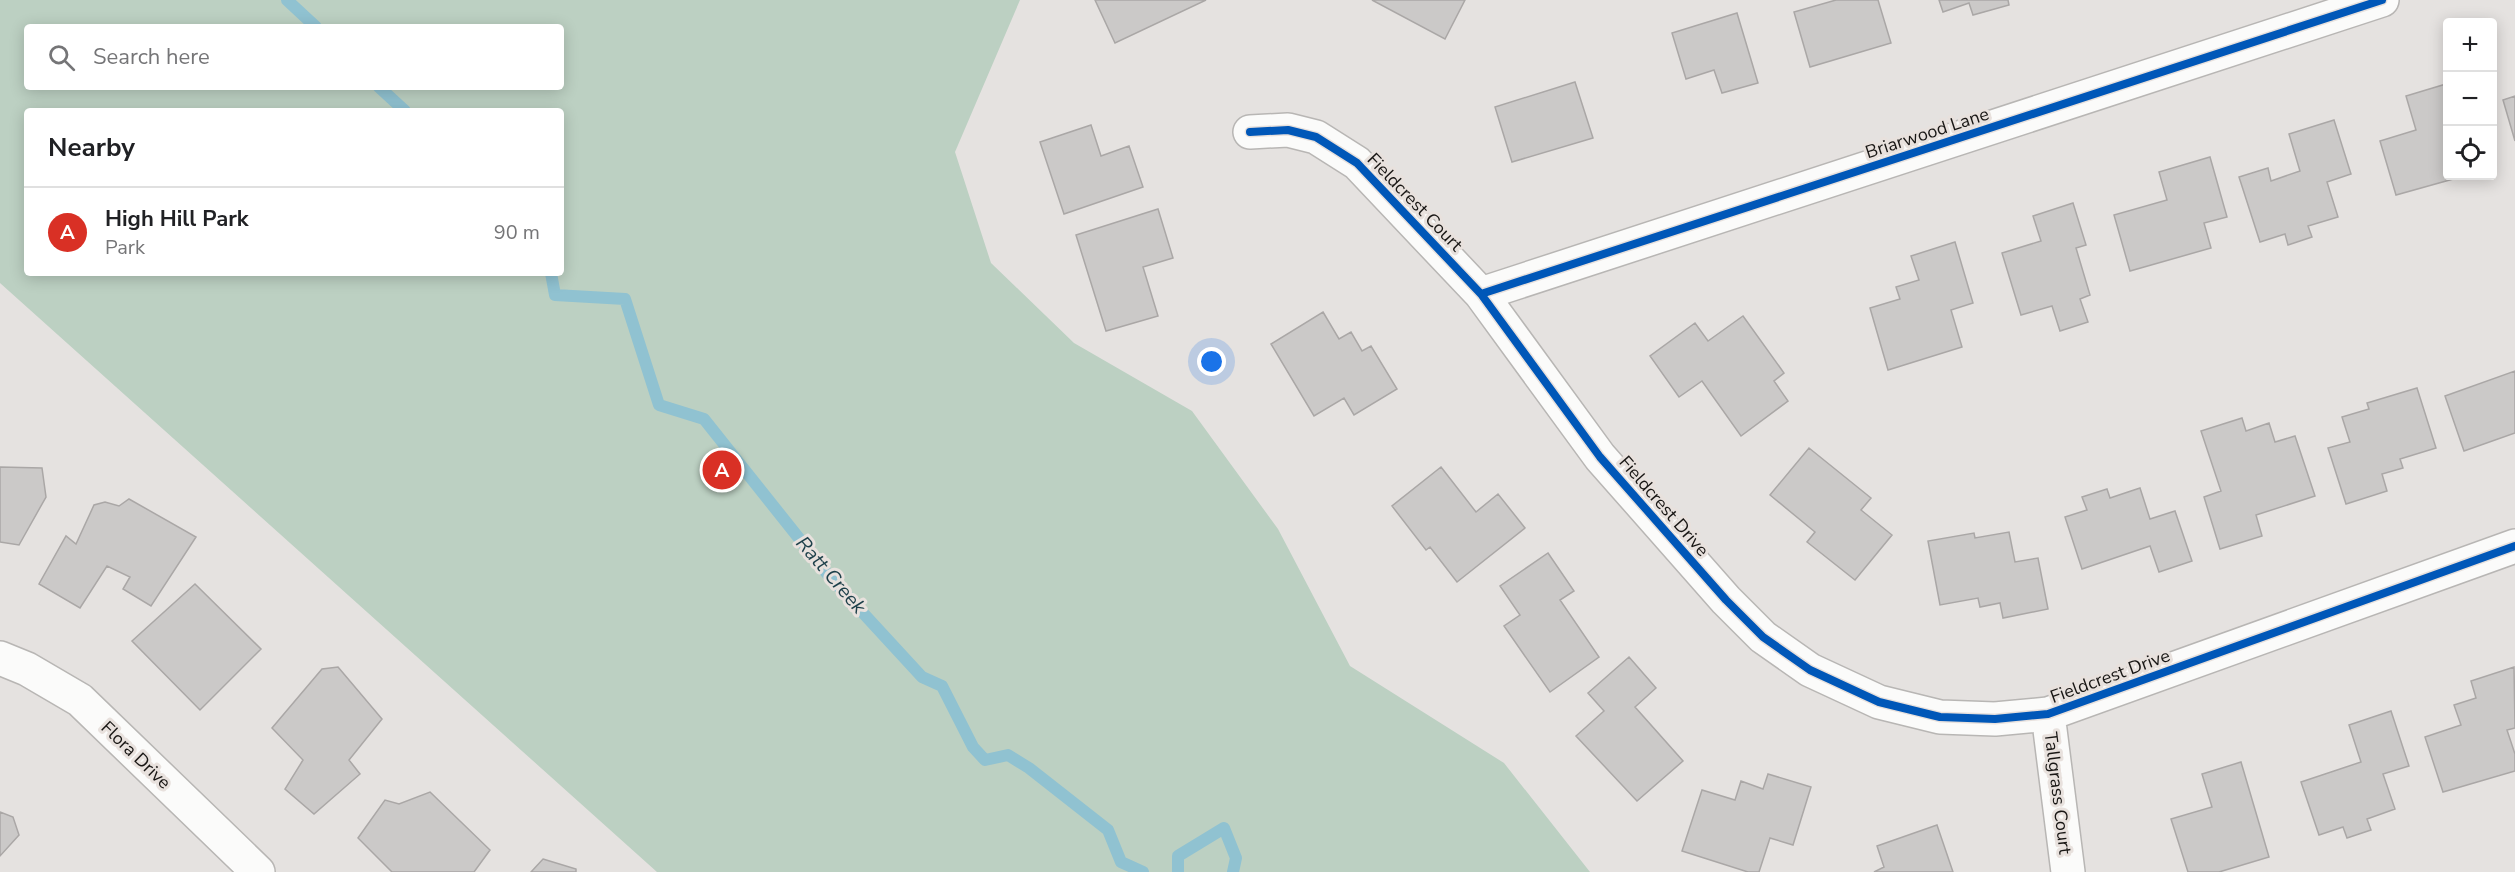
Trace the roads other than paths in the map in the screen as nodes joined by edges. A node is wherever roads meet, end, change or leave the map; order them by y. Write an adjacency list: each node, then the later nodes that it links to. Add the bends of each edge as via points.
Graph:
1 (2382, 0): 3 (street, Briarwood Lane)
2 (1250, 132): 3 (street, Fieldcrest Court, via 1288,130 1316,137 1357,163)
3 (1481, 294): 6 (street, Fieldcrest Drive, via 1600,457 1763,637 1810,670 1879,702 1940,717 1995,719)
4 (2515, 546): 6 (street, Fieldcrest Drive)
5 (0, 658): 7 (street, Flora Drive, via 80,700)
6 (2048, 714): 8 (street, Tallgrass Court)
7 (258, 872)
8 (2068, 872)

